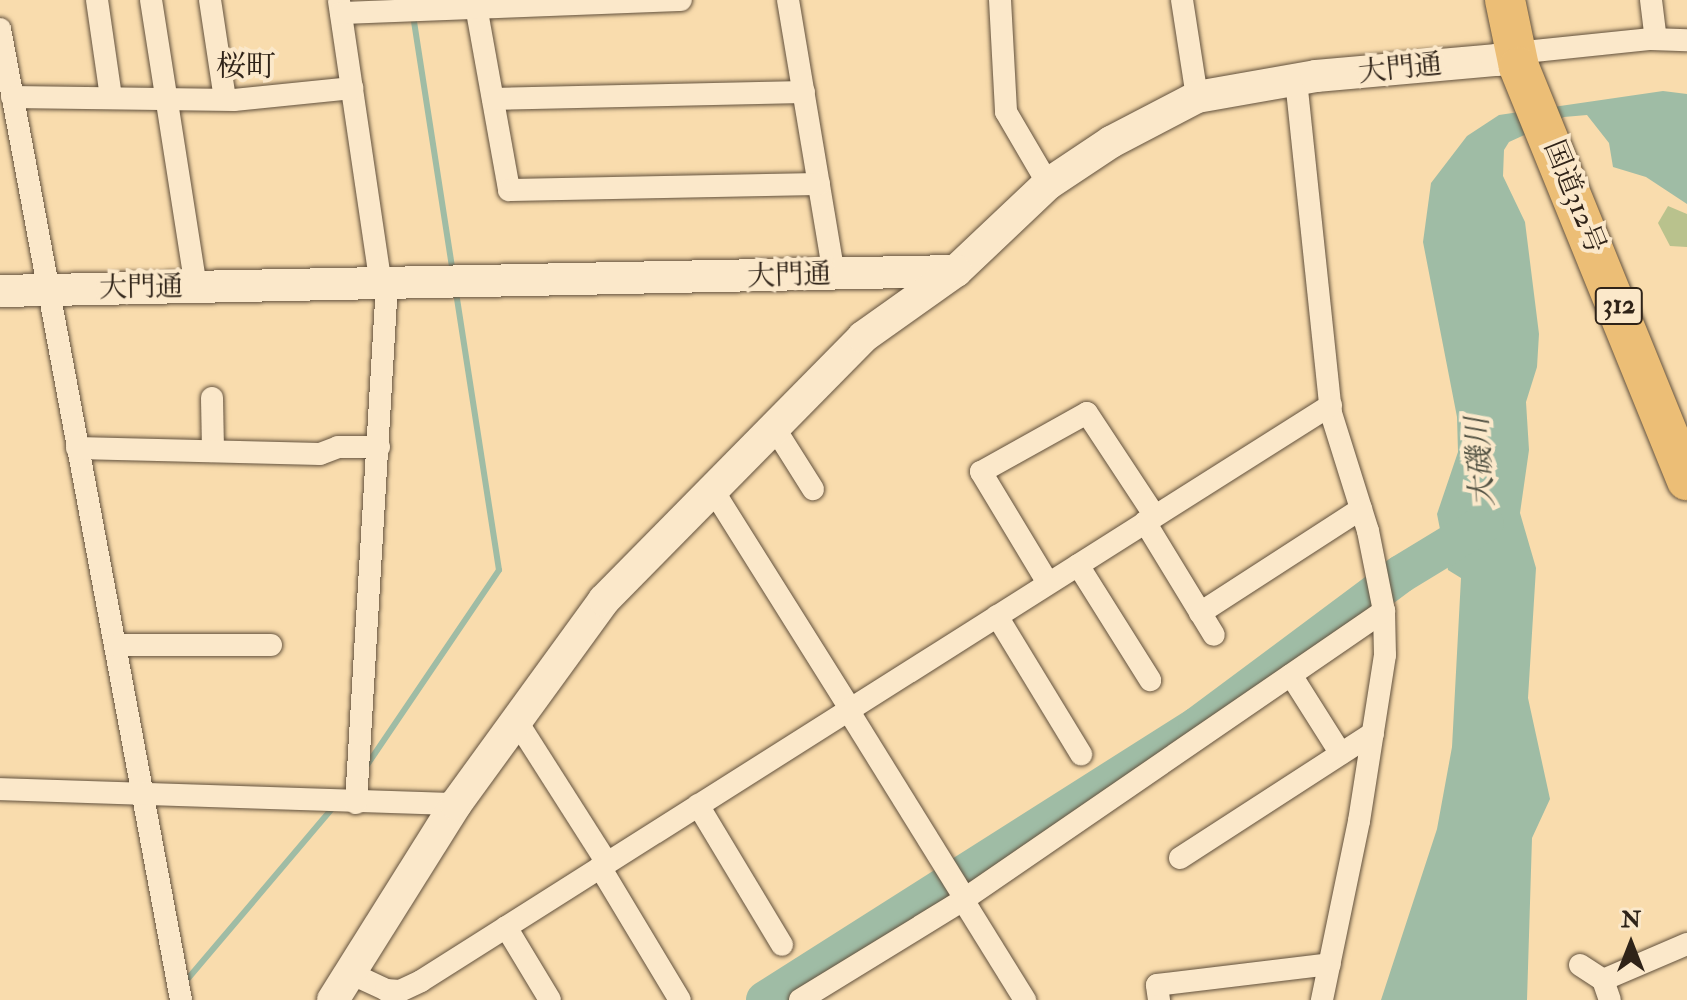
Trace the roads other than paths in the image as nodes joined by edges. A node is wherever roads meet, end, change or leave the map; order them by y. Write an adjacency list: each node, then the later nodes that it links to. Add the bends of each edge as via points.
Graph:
1 (97, 0): 20 (street)
2 (151, 0): 22 (street)
3 (210, 0): 23 (street)
4 (681, 0): 10 (street)
5 (788, 0): 18 (street)
6 (1000, 0): 26 (street, via 1006,112)
7 (1182, 0): 21 (street)
8 (1505, 0): 15 (highway, 国道312号 / 312)
9 (1651, 0): 13 (street)
10 (476, 6): 11 (street); 24 (street)
11 (340, 7): 17 (street)
12 (0, 29): 19 (street)
13 (1656, 38): 14 (street); 15 (street)
14 (1687, 40)
15 (1517, 60): 16 (street, 大門通); 39 (highway, 国道312号 / 312)
16 (1296, 80): 21 (street, 大門通); 34 (street)
17 (352, 88): 23 (street); 29 (street)
18 (804, 92): 24 (street); 25 (street)
19 (12, 97): 20 (street); 31 (street)
20 (111, 97): 22 (street)
21 (1197, 97): 26 (street, 大門通, via 1111,142)
22 (166, 98): 23 (street); 30 (street)
23 (225, 99)
24 (493, 99): 25 (street, via 509,190)
25 (819, 184): 28 (street)
26 (1048, 184): 27 (street, 大門通)
27 (956, 271): 28 (street, 大門通); 35 (street, via 863,337)
28 (834, 274): 29 (street, 大門通)
29 (384, 284): 30 (street, 大門通); 36 (street)
30 (196, 287): 31 (street, 大門通)
31 (47, 289): 32 (street, 大門通); 37 (street)
32 (0, 291)
33 (212, 398): 38 (street)
34 (1331, 405): 42 (street); 43 (street)
35 (772, 424): 40 (street); 41 (street)
36 (379, 447): 38 (street, via 338,447 320,454); 61 (street)
37 (77, 448): 38 (street); 50 (street)
38 (213, 451)
39 (1687, 480)
40 (711, 487): 54 (street); 55 (street, via 604,600)
41 (813, 489)
42 (1361, 509): 46 (street); 47 (street)
43 (1150, 519): 44 (street); 45 (street, via 1087,413 981,472); 47 (street)
44 (1078, 565): 45 (street); 53 (street)
45 (1048, 583): 48 (street)
46 (1384, 611): 52 (street); 56 (street, via 1385,655)
47 (1200, 613): 49 (street)
48 (997, 616): 54 (street); 57 (street)
49 (1214, 635)
50 (115, 645): 51 (street); 60 (street)
51 (271, 645)
52 (1291, 675): 58 (street); 66 (street)
53 (1150, 680)
54 (849, 710): 63 (street); 66 (street)
55 (516, 720): 62 (street); 65 (street)
56 (1373, 733): 58 (street); 70 (street)
57 (1081, 754)
58 (1341, 754): 64 (street)
59 (0, 789): 60 (street)
60 (143, 792): 61 (street); 75 (street)
61 (356, 803): 62 (street)
62 (456, 804): 72 (street)
63 (698, 805): 65 (street); 69 (street)
64 (1180, 858)
65 (603, 865): 67 (street); 78 (street)
66 (958, 889): 74 (street); 79 (street)
67 (506, 927): 72 (street, via 400,991 373,986); 77 (street)
68 (1687, 944): 73 (street)
69 (782, 945)
70 (1330, 964): 80 (street, via 1157,985); 81 (street)
71 (1580, 965): 73 (street)
72 (350, 973): 76 (street)
73 (1607, 990)
74 (807, 998)
75 (181, 1000)
76 (333, 1000)
77 (550, 1000)
78 (680, 1000)
79 (1025, 1000)
80 (1159, 1000)
81 (1322, 1000)

